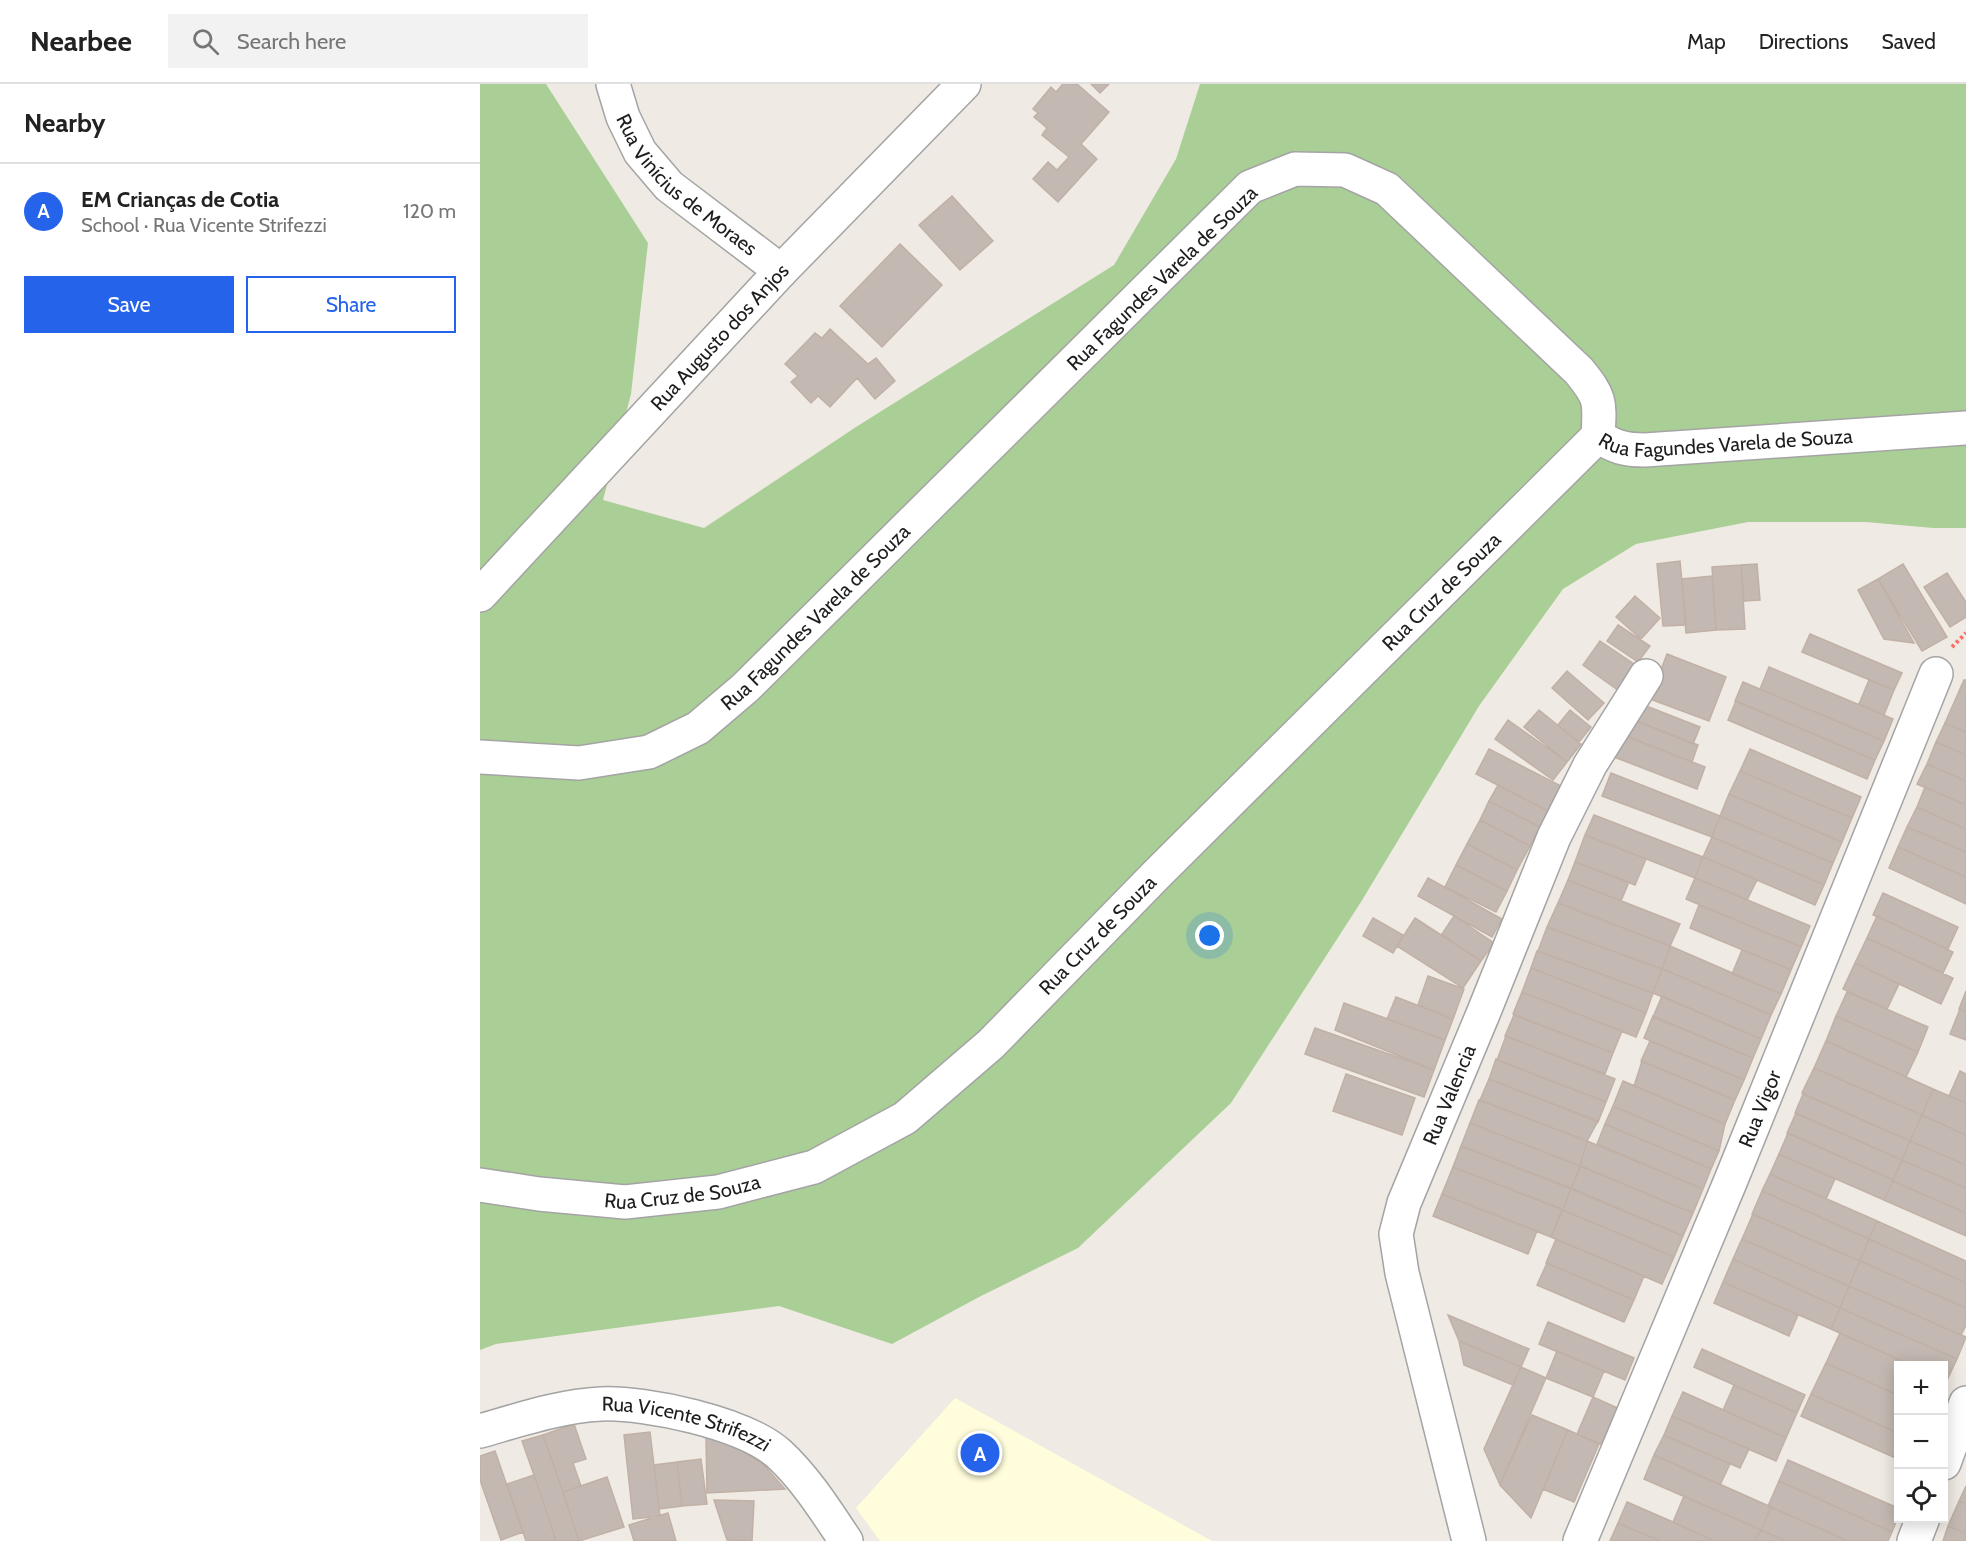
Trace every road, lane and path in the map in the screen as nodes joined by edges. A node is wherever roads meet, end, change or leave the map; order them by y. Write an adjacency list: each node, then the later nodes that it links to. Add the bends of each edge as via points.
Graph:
1 (613, 84): 3 (street, Rua Vinícius de Moraes, via 640,152 669,186)
2 (964, 84): 3 (street, Rua Augusto dos Anjos)
3 (781, 271): 6 (street, Rua Augusto dos Anjos)
4 (1966, 428): 5 (street, Rua Fagundes Varela de Souza, via 1645,450 1611,446)
5 (1598, 436): 9 (street, Rua Fagundes Varela de Souza, via 1600,409 1595,391 1579,370 1387,189 1344,170 1295,169 1250,187 745,688 698,728 649,752 579,763); 10 (street, Rua Cruz de Souza, via 1156,874 991,1044 905,1119 814,1167 718,1192 625,1202)
6 (480, 595)
7 (1936, 674): 17 (street, Rua Vigor)
8 (1646, 676): 16 (street, Rua Valencia, via 1590,765 1554,837 1404,1203 1396,1234 1402,1273)
9 (480, 757)
10 (480, 1185)
11 (1966, 1403): 13 (street)
12 (480, 1431): 15 (street, Rua Vicente Strifezzi, via 601,1404 659,1409 734,1428 778,1453 818,1499)
13 (1948, 1452)
14 (1921, 1523): 18 (street)
15 (846, 1541)
16 (1469, 1541)
17 (1580, 1541)
18 (1914, 1541)

